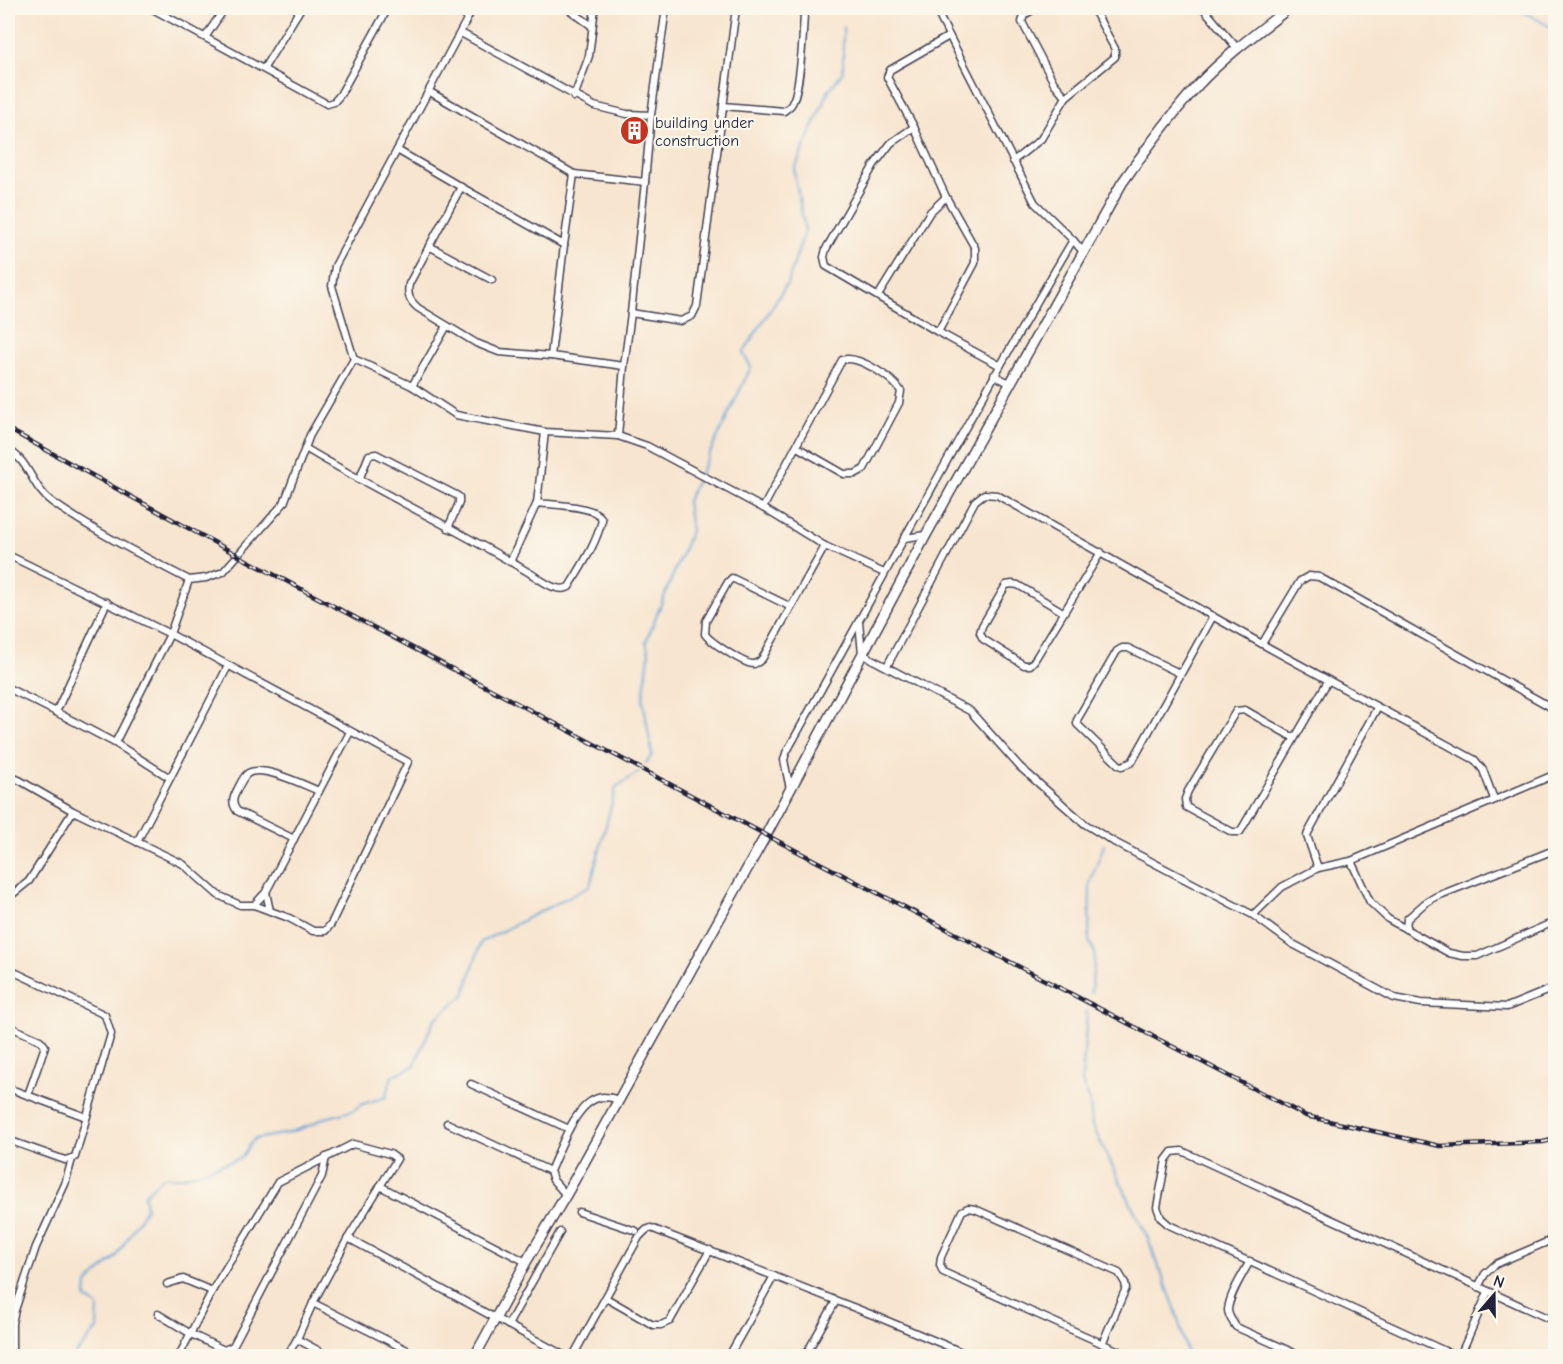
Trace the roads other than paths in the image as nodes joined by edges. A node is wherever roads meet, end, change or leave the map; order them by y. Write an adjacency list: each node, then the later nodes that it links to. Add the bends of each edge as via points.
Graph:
1 (151, 8): 18 (street)
2 (225, 8): 18 (street)
3 (301, 8): 21 (street)
4 (388, 8): 21 (street, via 334,102 327,104)
5 (473, 8): 17 (street)
6 (567, 8): 16 (street)
7 (595, 8): 16 (street)
8 (666, 8): 26 (street)
9 (736, 8): 25 (street)
10 (798, 8): 25 (street, via 804,14 804,27 792,105 784,111)
11 (935, 8): 19 (street)
12 (1036, 8): 24 (street, via 1024,15 1022,22)
13 (1093, 8): 24 (street, via 1115,57)
14 (1203, 8): 20 (street)
15 (1289, 8): 20 (street)
16 (592, 26): 23 (street, via 589,56)
17 (461, 33): 22 (street); 23 (street)
18 (206, 36): 21 (street)
19 (949, 36): 27 (street, via 890,70 887,77); 29 (street)
20 (1237, 48): 37 (street, via 1199,84 1157,134 1122,183)
21 (264, 68)
22 (430, 92): 28 (street); 30 (street)
23 (574, 97): 26 (street, via 627,114)
24 (1066, 98): 29 (street, via 1041,139)
25 (723, 106): 40 (street, via 697,306 692,316 681,321)
26 (651, 115): 31 (street)
27 (914, 127): 33 (street); 39 (street, via 891,143 874,165 824,257 826,266)
28 (397, 150): 32 (street); 44 (street, via 335,266 332,286)
29 (1013, 162): 34 (street, via 1035,203)
30 (574, 174): 31 (street); 35 (street)
31 (645, 182): 40 (street)
32 (461, 187): 35 (street); 36 (street)
33 (946, 197): 39 (street, via 930,212); 42 (street, via 976,255 975,264)
34 (1073, 240): 37 (street); 45 (street)
35 (564, 244): 43 (street)
36 (429, 246): 38 (street); 41 (street, via 410,284 410,301)
37 (1084, 253): 48 (street)
38 (492, 280)
39 (878, 296): 42 (street)
40 (632, 313): 46 (street)
41 (447, 326): 43 (street, via 499,352); 49 (street)
42 (938, 333): 45 (street)
43 (551, 356): 46 (street)
44 (354, 358): 49 (street); 53 (street)
45 (999, 365): 47 (street)
46 (624, 366): 51 (street)
47 (994, 375): 48 (street); 60 (street)
48 (1011, 384): 59 (street)
49 (411, 386): 50 (street, via 456,415)
50 (545, 432): 51 (street); 56 (street)
51 (618, 436): 57 (street, via 647,446)
52 (797, 447): 52 (street, via 842,360 857,360 894,382 900,391 899,403 864,469 855,474 844,474); 57 (street)
53 (305, 448): 55 (street); 66 (street, via 284,504 231,566 206,579)
54 (8, 450): 66 (street, via 14,452 51,501)
55 (359, 480): 58 (street); 58 (street, via 369,455 376,454 456,495 459,503)
56 (537, 503): 64 (street); 64 (street, via 598,513 602,520 599,534 565,589 554,588)
57 (763, 508): 61 (street)
58 (448, 528): 64 (street)
59 (926, 535): 60 (street); 74 (street)
60 (904, 538): 65 (street)
61 (825, 546): 65 (street); 68 (street)
62 (1101, 552): 69 (street); 70 (street); 76 (street, via 997,495 984,494 975,501)
63 (8, 555): 67 (street)
64 (510, 562)
65 (884, 573): 71 (street)
66 (189, 580): 72 (street)
67 (107, 602): 72 (street); 82 (street)
68 (791, 607): 68 (street, via 762,659 754,664 720,647 705,634 706,621 732,578)
69 (1064, 612): 69 (street, via 1030,665 983,639 980,633 1006,585 1018,585)
70 (1213, 616): 73 (street); 77 (street)
71 (859, 622): 74 (street); 89 (street, via 786,753)
72 (170, 634): 75 (street); 85 (street)
73 (1262, 644): 78 (street); 81 (street, via 1300,581 1309,576 1319,578)
74 (862, 654): 76 (street); 89 (street)
75 (228, 666): 83 (street); 88 (street)
76 (887, 666): 102 (street, via 970,711 1020,767 1085,824)
77 (1181, 674): 77 (street, via 1129,765 1119,765 1077,724 1122,648)
78 (1328, 681): 80 (street); 84 (street)
79 (8, 688): 82 (street)
80 (1377, 708): 91 (street, via 1475,760); 97 (street, via 1308,833)
81 (1556, 710)
82 (56, 712): 85 (street)
83 (350, 732): 90 (street); 101 (street, via 408,762 326,930 313,931)
84 (1294, 738): 84 (street, via 1240,832 1232,832 1186,807 1188,791 1236,711 1245,710)
85 (115, 743): 88 (street)
86 (1556, 774): 91 (street)
87 (8, 776): 92 (street)
88 (170, 778): 94 (street)
89 (790, 790): 111 (street)
90 (319, 791): 93 (street); 93 (street, via 258,770 245,775 234,796 237,811)
91 (1494, 800): 96 (street)
92 (73, 811): 94 (street); 99 (street, via 29,881)
93 (294, 839): 98 (street)
94 (137, 842): 100 (street, via 183,864 218,895 240,905)
95 (1556, 851): 104 (street, via 1435,897 1407,919)
96 (1351, 861): 97 (street); 104 (street, via 1370,902 1388,919)
97 (1318, 868): 102 (street, via 1282,887)
98 (266, 892): 100 (street); 101 (street)
99 (8, 898)
100 (254, 905): 101 (street)
101 (270, 911)
102 (1253, 915): 106 (street, via 1291,943 1394,998 1507,1007)
103 (1556, 921): 104 (street, via 1477,956 1449,953)
104 (1406, 928)
105 (8, 969): 112 (street, via 105,1015 111,1034 109,1045)
106 (1556, 987)
107 (8, 1026): 110 (street, via 45,1046)
108 (471, 1084): 114 (street)
109 (8, 1088): 110 (street)
110 (28, 1095): 112 (street)
111 (619, 1100): 114 (street, via 605,1097 589,1103); 120 (street)
112 (86, 1117): 117 (street)
113 (447, 1123): 118 (street)
114 (569, 1129): 118 (street)
115 (8, 1140): 117 (street, via 62,1160)
116 (326, 1157): 119 (street, via 353,1144 390,1154 397,1159); 132 (street, via 278,1182); 141 (street, via 322,1176 233,1347 224,1350)
117 (72, 1159): 145 (street, via 15,1310)
118 (550, 1171): 120 (street)
119 (380, 1186): 124 (street); 128 (street)
120 (566, 1195): 128 (street)
121 (579, 1212): 122 (street)
122 (636, 1231)
123 (560, 1232): 140 (street)
124 (348, 1238): 136 (street); 138 (street)
125 (1556, 1238): 131 (street, via 1496,1264)
126 (710, 1250): 129 (street); 134 (street, via 655,1229 646,1230); 134 (street, via 669,1321 662,1325 653,1325)
127 (1250, 1261): 131 (street, via 1161,1218 1157,1208 1166,1160 1172,1152 1182,1151); 157 (street, via 1228,1310 1230,1318 1236,1327); 158 (street)
128 (526, 1262): 138 (street)
129 (774, 1276): 135 (street); 153 (street)
130 (167, 1284): 132 (street, via 183,1279)
131 (1478, 1287): 133 (street)
132 (212, 1291): 141 (street)
133 (1488, 1292): 139 (street); 158 (street)
134 (606, 1298): 152 (street)
135 (836, 1301): 144 (street); 154 (street)
136 (313, 1303): 142 (street); 149 (street)
137 (158, 1314): 141 (street)
138 (495, 1318): 140 (street); 150 (street)
139 (1556, 1322)
140 (508, 1325): 151 (street)
141 (191, 1334): 146 (street)
142 (297, 1339): 147 (street); 148 (street)
143 (1102, 1344): 143 (street, via 943,1272 941,1257 962,1210 975,1209 1119,1273 1126,1288); 156 (street)
144 (960, 1355): 155 (street)
145 (12, 1356)
146 (179, 1356)
147 (287, 1356)
148 (328, 1356)
149 (419, 1356)
150 (475, 1356)
151 (565, 1356)
152 (573, 1356)
153 (729, 1356)
154 (806, 1356)
155 (971, 1356)
156 (1130, 1356)
157 (1301, 1356)
158 (1458, 1356)

